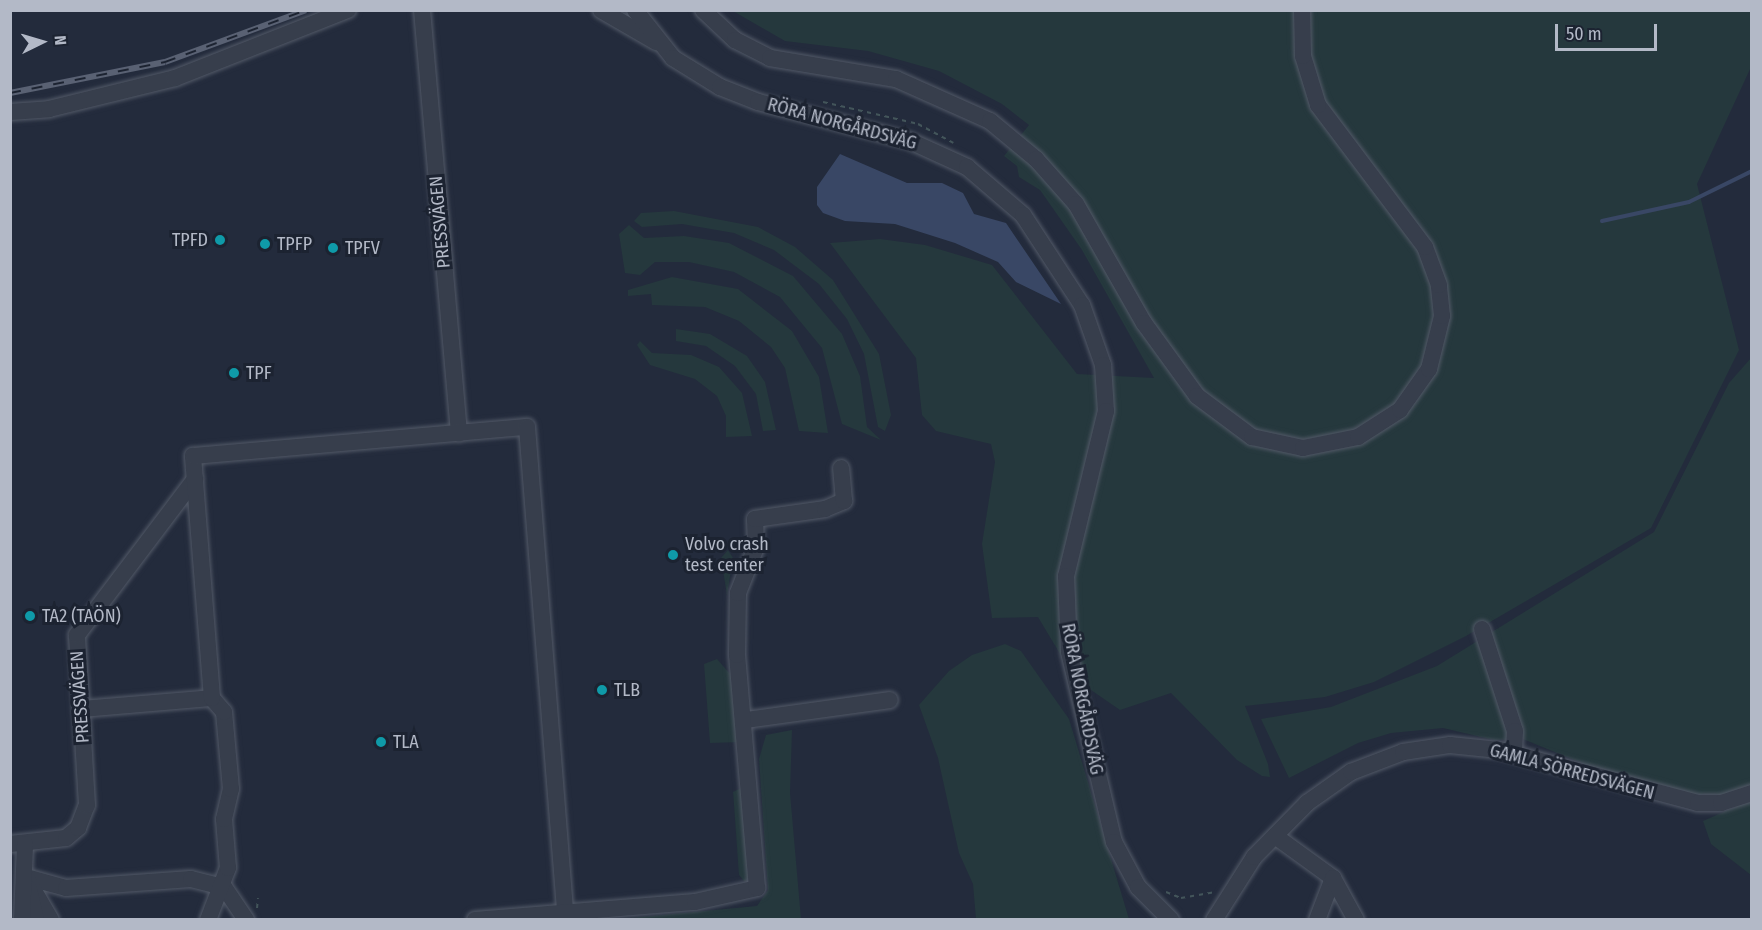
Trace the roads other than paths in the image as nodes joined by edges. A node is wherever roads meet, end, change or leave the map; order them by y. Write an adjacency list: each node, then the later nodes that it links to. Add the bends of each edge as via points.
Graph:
1 (348, 10): 8 (street, via 175,78 49,109)
2 (422, 10): 9 (street, PRESSVÄGEN)
3 (601, 10): 7 (street)
4 (635, 10): 7 (street, RÖRA NORGÅRDSVÄG)
5 (703, 10): 6 (street, via 735,40 770,58 896,79 990,122 1036,159 1076,204 1144,323 1197,396 1243,432 1303,448 1358,437 1400,410 1429,369 1442,316 1439,285 1425,247 1331,128 1315,97 1303,56)
6 (1302, 10)
7 (656, 42): 31 (street, RÖRA NORGÅRDSVÄG, via 685,67 740,96 910,141 967,167 1023,215 1082,305 1103,365 1106,411 1066,576 1069,652 1114,842 1138,886)
8 (10, 112)
9 (459, 433): 11 (street, PRESSVÄGEN, via 193,456); 24 (street, PRESSVÄGEN, via 527,427)
10 (841, 468): 16 (street, via 844,501 825,509 755,519 756,547 738,593 737,655)
11 (195, 479): 13 (street, PRESSVÄGEN); 15 (street, PRESSVÄGEN, via 76,635)
12 (1482, 629): 17 (street, via 1515,731)
13 (212, 698): 15 (street); 23 (street, via 224,712 231,789 224,819)
14 (890, 700): 16 (street)
15 (81, 709): 20 (street, PRESSVÄGEN, via 87,805 78,828 66,838)
16 (746, 720): 24 (street, via 757,888 706,900)
17 (1514, 753): 18 (street, GAMLA SÖRREDSVÄGEN, via 1684,801 1721,803); 19 (street, GAMLA SÖRREDSVÄGEN, via 1450,745 1385,758 1321,792)
18 (1752, 793)
19 (1275, 836): 22 (street); 32 (street, GAMLA SÖRREDSVÄGEN)
20 (18, 844): 21 (street, PRESSVÄGEN)
21 (26, 877): 23 (street, via 66,888 191,879); 25 (street, PRESSVÄGEN); 26 (street, PRESSVÄGEN); 27 (street)
22 (1333, 878): 33 (street); 34 (street)
23 (224, 887): 28 (street); 29 (street)
24 (567, 916): 30 (street)
25 (22, 920)
26 (36, 920)
27 (51, 920)
28 (208, 920)
29 (246, 920)
30 (475, 920)
31 (1171, 920)
32 (1214, 920)
33 (1317, 920)
34 (1356, 920)

